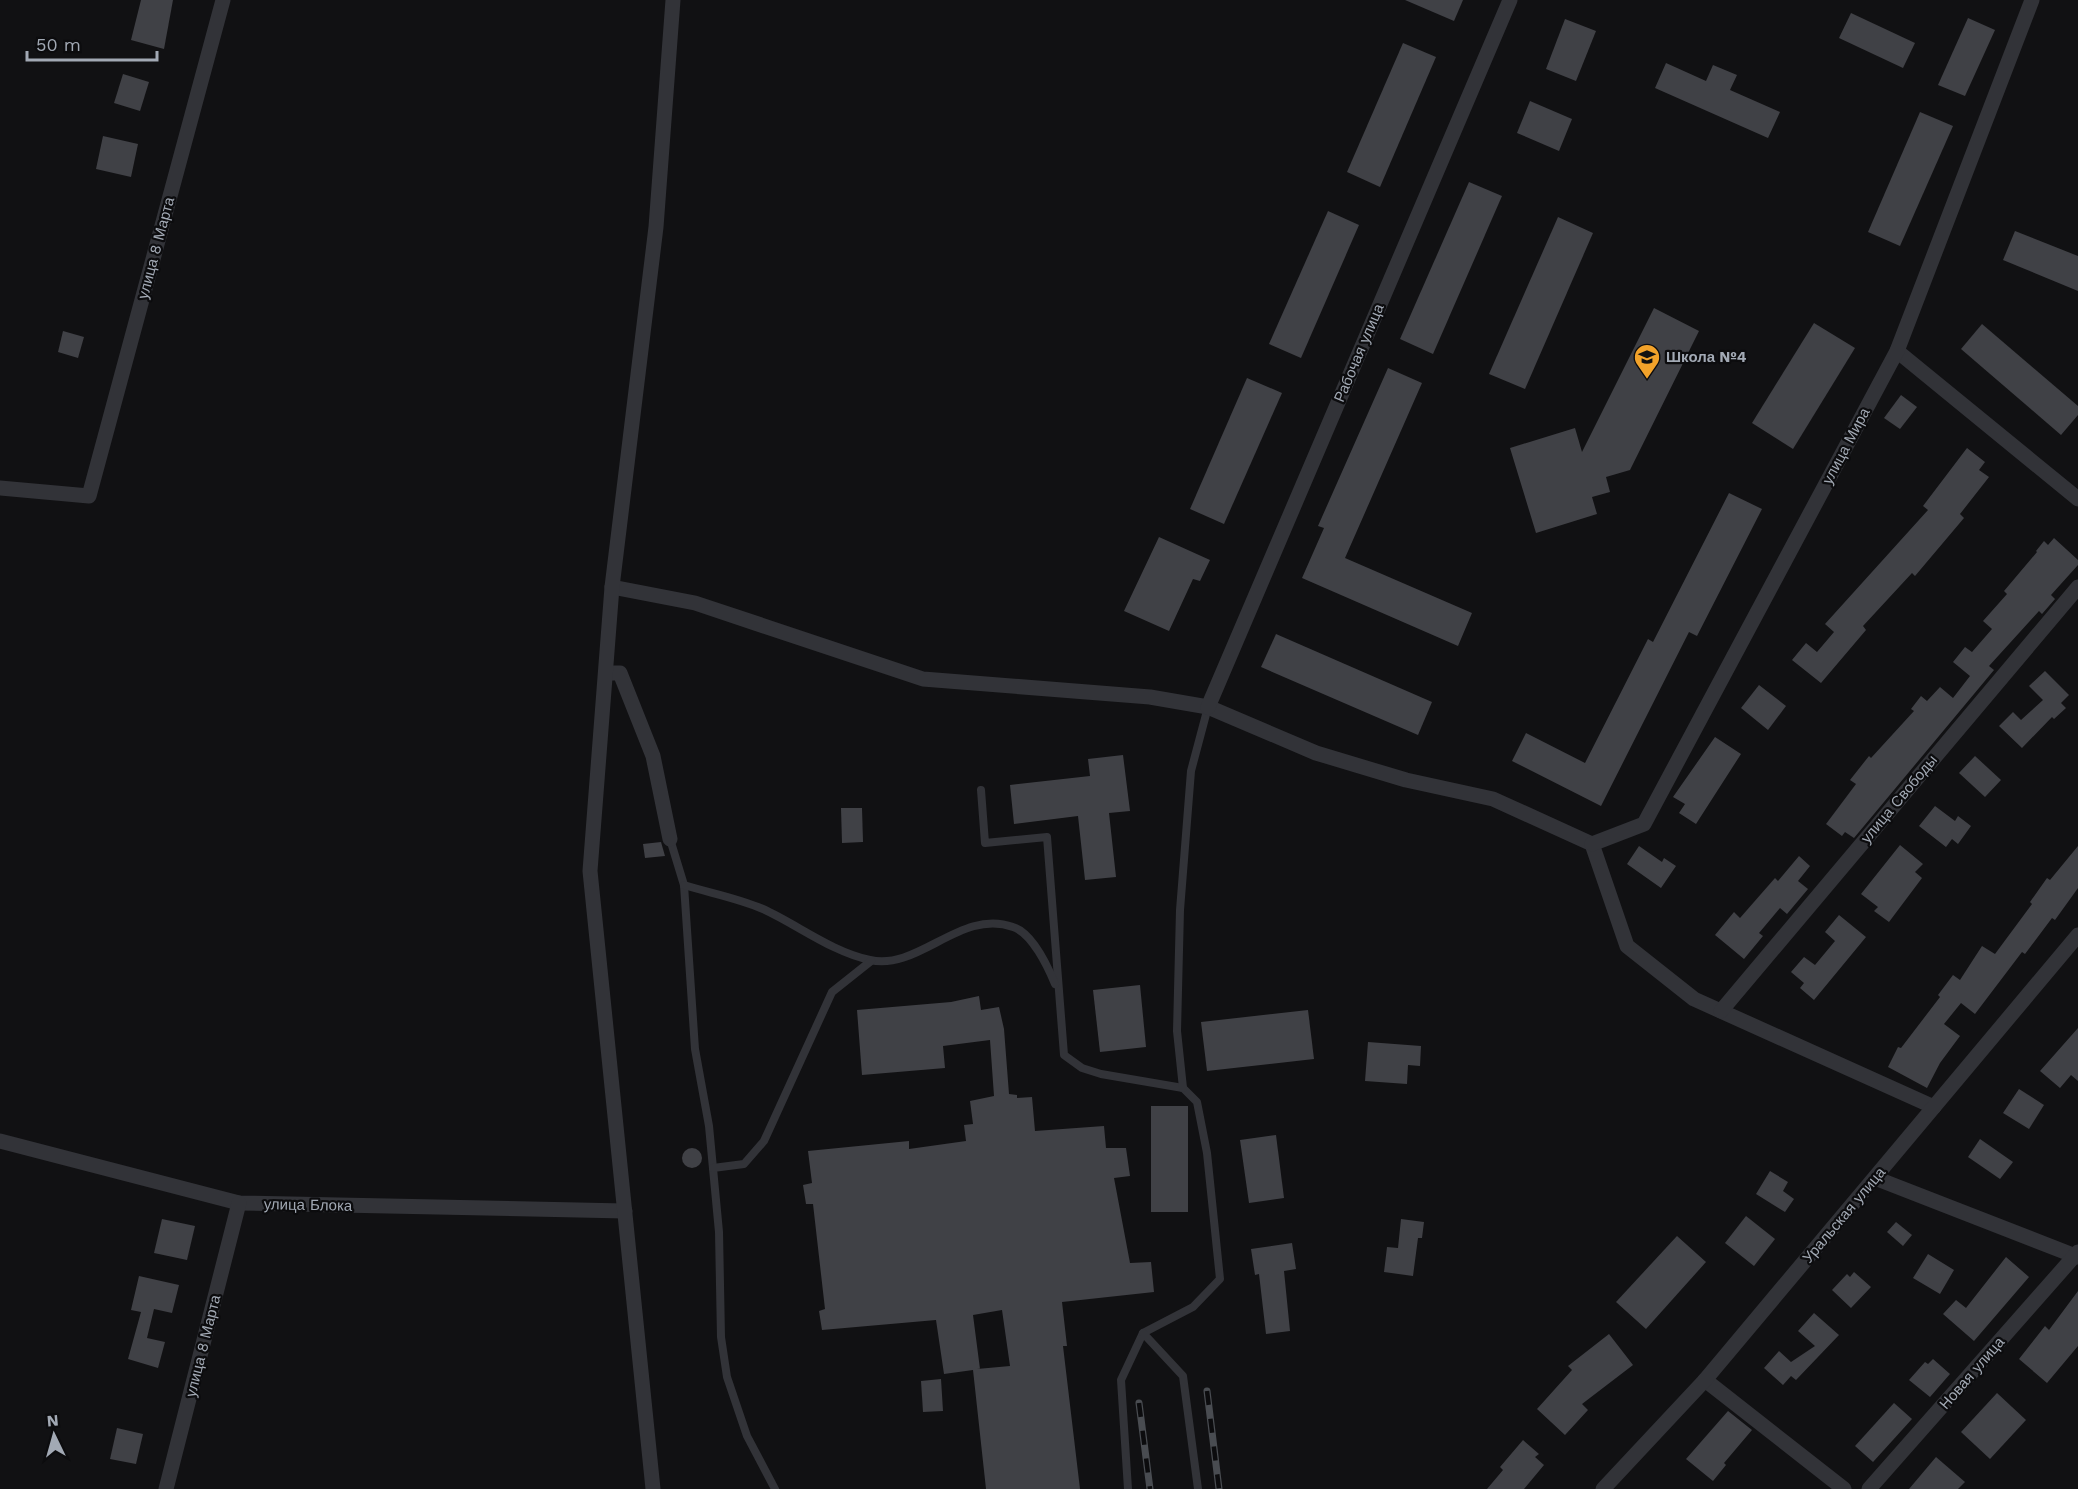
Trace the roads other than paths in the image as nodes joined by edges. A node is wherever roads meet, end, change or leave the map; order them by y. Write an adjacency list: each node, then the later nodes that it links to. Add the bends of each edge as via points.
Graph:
1 (223, 0): 6 (street, улица 8 Марта, via 89,496)
2 (673, 0): 8 (street, via 656,226)
3 (1510, 0): 11 (street, Рабочая улица)
4 (2032, 0): 5 (street, улица Мира)
5 (1897, 351): 7 (street); 14 (street, улица Мира, via 1644,824)
6 (0, 488)
7 (2078, 499)
8 (612, 587): 10 (street); 11 (street, via 695,603 923,679 1150,697)
9 (2078, 587): 19 (street, улица Свободы)
10 (606, 672): 13 (street, via 620,673 653,756); 26 (street, via 590,872)
11 (1208, 707): 14 (street, via 1316,753 1493,800); 20 (lane, via 1191,771 1180,910 1177,1031)
12 (981, 790): 18 (lane, via 985,843 1047,837)
13 (670, 839): 15 (lane)
14 (1592, 844): 19 (street, via 1627,946 1694,999)
15 (684, 885): 17 (lane, via 761,909); 23 (lane, via 694,1049)
16 (2078, 935): 21 (street, Уральская улица)
17 (871, 961): 18 (lane, via 898,960 979,923 1014,927 1042,954); 23 (lane, via 832,992 764,1141 744,1164)
18 (1058, 991): 20 (lane, via 1064,1055 1082,1068 1101,1074)
19 (1721, 1011): 21 (street)
20 (1183, 1088): 28 (lane, via 1197,1102 1207,1153 1220,1279 1193,1307)
21 (1934, 1107): 24 (street, Уральская улица)
22 (0, 1141): 25 (street, улица Блока)
23 (713, 1168): 32 (lane, via 721,1337 727,1377 747,1436)
24 (1875, 1178): 27 (street); 29 (street, Уральская улица)
25 (240, 1203): 26 (street, улица Блока); 30 (street, улица 8 Марта)
26 (625, 1211): 31 (street)
27 (2077, 1255): 37 (street, Новая улица)
28 (1143, 1334): 33 (lane, via 1121,1380); 34 (lane, via 1183,1376)
29 (1705, 1380): 35 (street, Уральская улица); 36 (street)
30 (166, 1489)
31 (653, 1489)
32 (775, 1489)
33 (1128, 1489)
34 (1198, 1489)
35 (1603, 1489)
36 (1844, 1489)
37 (1869, 1489)

